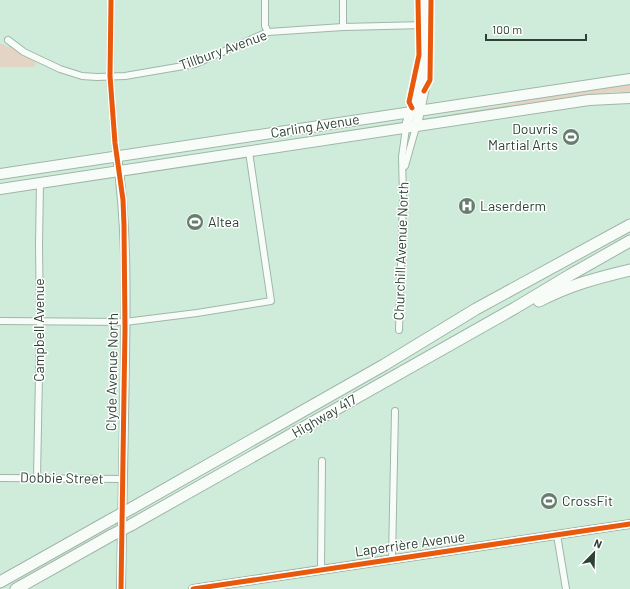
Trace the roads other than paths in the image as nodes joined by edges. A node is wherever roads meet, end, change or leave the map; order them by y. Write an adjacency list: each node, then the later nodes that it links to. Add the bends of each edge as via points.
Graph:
1 (112, 0): 9 (street)
2 (265, 0): 7 (street, via 265,26)
3 (343, 0): 6 (street)
4 (425, 0): 5 (main road, Churchill Avenue North)
5 (425, 25): 6 (street, Tillbury Avenue); 12 (main road, Churchill Avenue North, via 424,91)
6 (343, 27): 7 (street, Tillbury Avenue)
7 (268, 32): 9 (street, Tillbury Avenue, via 195,64 125,76)
8 (8, 40): 9 (street, Tillbury Avenue, via 24,52 60,69 87,77)
9 (110, 76): 15 (street)
10 (630, 79): 12 (main road, Carling Avenue)
11 (630, 98): 13 (main road, Carling Avenue, via 589,100)
12 (416, 110): 13 (main road, Churchill Avenue North); 15 (main road, Carling Avenue)
13 (411, 127): 14 (main road, Carling Avenue); 17 (street, Churchill Avenue North); 17 (street, Churchill Avenue North, via 402,157)
14 (249, 152): 16 (main road, Carling Avenue); 27 (street, via 271,301)
15 (117, 156): 16 (street, Clyde Avenue North); 18 (main road, Carling Avenue)
16 (119, 171): 19 (main road, Carling Avenue); 27 (street, Clyde Avenue North, via 124,225)
17 (403, 172): 28 (street, Churchill Avenue North)
18 (0, 174)
19 (40, 183): 20 (main road, Carling Avenue); 26 (street, Campbell Avenue)
20 (0, 189)
21 (630, 225): 38 (highway, bridge, via 476,309 384,365)
22 (630, 241): 24 (highway, Highway 417)
23 (630, 270): 24 (highway, via 580,282 534,304)
24 (515, 308): 39 (highway, Highway 417, bridge)
25 (0, 321): 26 (street)
26 (40, 321): 27 (street); 32 (street, Campbell Avenue)
27 (125, 322): 33 (street, Clyde Avenue North)
28 (399, 330)
29 (395, 411): 36 (street)
30 (322, 461): 37 (street)
31 (0, 478): 32 (street, Dobbie Street)
32 (37, 478): 33 (street, Dobbie Street)
33 (123, 479): 40 (street, Clyde Avenue North)
34 (630, 524): 35 (street, Laperrière Avenue)
35 (557, 535): 36 (street, Laperrière Avenue); 42 (street)
36 (392, 559): 37 (street, Laperrière Avenue)
37 (321, 570): 41 (street, Laperrière Avenue)
38 (0, 582)
39 (16, 589)
40 (121, 589)
41 (193, 589)
42 (566, 589)

